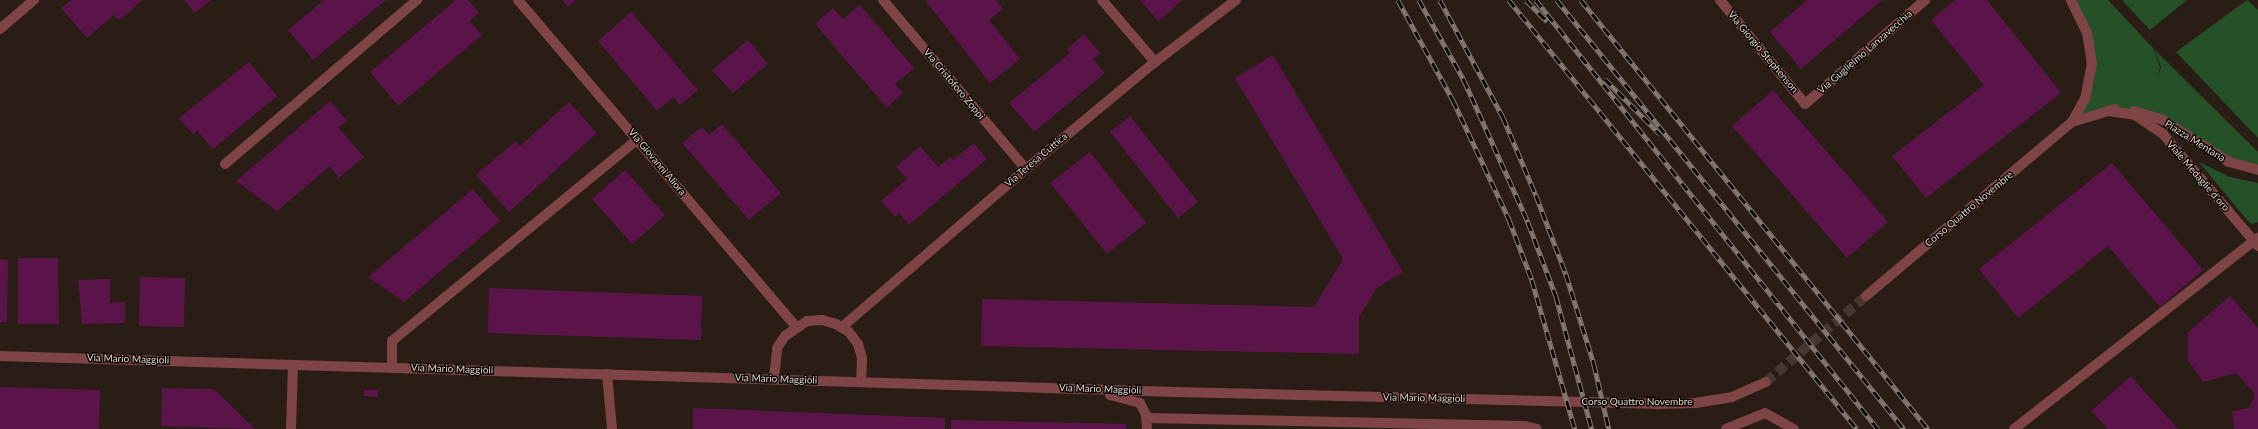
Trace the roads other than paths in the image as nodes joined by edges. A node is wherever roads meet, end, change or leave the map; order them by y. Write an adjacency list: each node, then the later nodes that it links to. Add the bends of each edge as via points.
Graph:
1 (34, 0): 10 (street)
2 (418, 0): 16 (street)
3 (518, 0): 15 (street, Via Giovanni Aliora)
4 (883, 0): 17 (street, Via Cristoforo Zoppi)
5 (1102, 0): 11 (street)
6 (1236, 0): 11 (street, Via Teresa Cuttica)
7 (1720, 0): 12 (street, Via Giorgio Stephenson)
8 (1925, 0): 12 (street, Via Guglielmo Lanzavecchia)
9 (2071, 0): 14 (street, via 2087,33 2092,64 2085,99)
10 (0, 29)
11 (1155, 62): 17 (street, Via Teresa Cuttica)
12 (1805, 104)
13 (2108, 111): 14 (street, Piazza Mentana); 18 (street, Piazza Mentana, via 2145,113 2181,130 2213,154); 19 (street, Viale Medaglie d'oro, via 2135,115 2163,134)
14 (2072, 122): 20 (street, Corso Quattro Novembre)
15 (638, 139): 21 (street, Via Giovanni Aliora); 25 (street, via 392,341)
16 (225, 164)
17 (1026, 169): 22 (street, Via Teresa Cuttica)
18 (2258, 170)
19 (2256, 241): 39 (street)
20 (1866, 296)
21 (795, 326): 22 (street, via 822,320); 27 (street, via 777,348)
22 (842, 327): 28 (street, via 858,344 862,358)
23 (0, 356): 24 (street, Via Mario Maggioli)
24 (293, 365): 25 (street, Via Mario Maggioli); 33 (street)
25 (392, 367): 26 (street, Via Mario Maggioli)
26 (607, 374): 27 (street, Via Mario Maggioli); 34 (street)
27 (774, 379): 28 (street, Via Mario Maggioli)
28 (861, 382): 30 (street, Via Mario Maggioli)
29 (1766, 382): 31 (street, Corso Quattro Novembre, via 1732,398 1695,403)
30 (1067, 388): 31 (street, Via Mario Maggioli); 32 (street, via 1132,399 1140,404)
31 (1552, 401)
32 (1147, 418): 35 (street); 36 (street, via 1525,426)
33 (292, 429)
34 (612, 429)
35 (1146, 429)
36 (1538, 429)
37 (1726, 429): 38 (street, via 1765,413)
38 (1794, 429)
39 (2014, 429)

